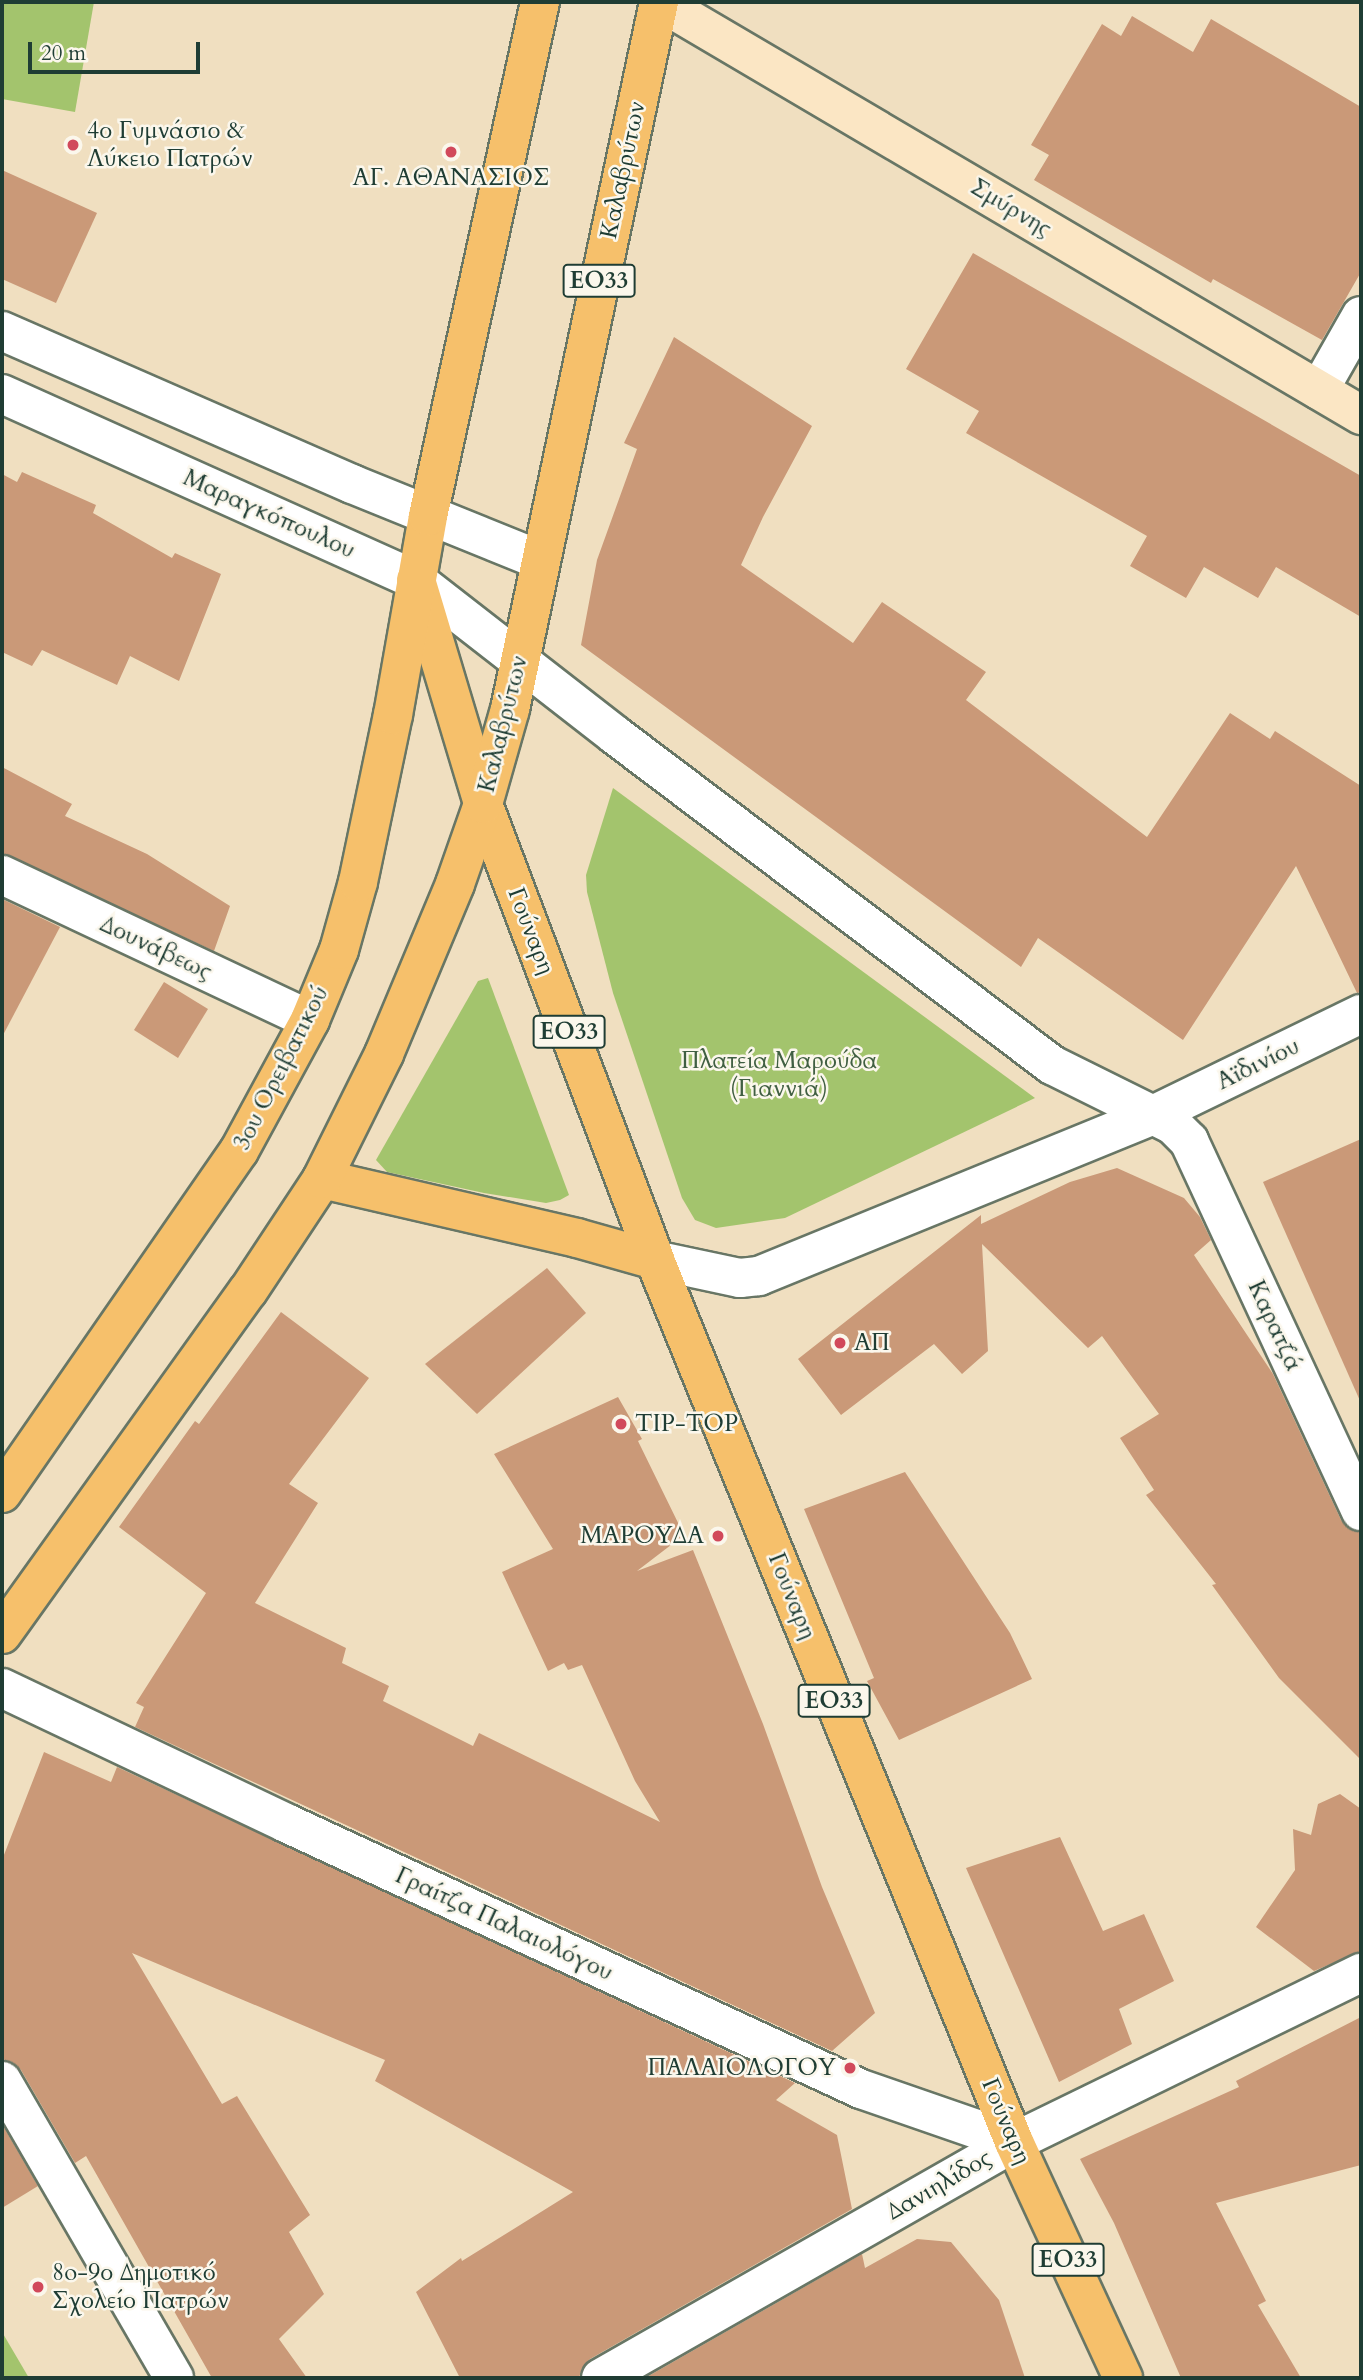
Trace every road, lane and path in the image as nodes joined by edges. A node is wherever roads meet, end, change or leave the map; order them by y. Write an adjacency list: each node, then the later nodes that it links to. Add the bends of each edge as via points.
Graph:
1 (540, 2): 8 (main road, Καλαβρύτων / ΕΟ33)
2 (659, 2): 5 (main road, Σμύρνης); 9 (main road, Καλαβρύτων / ΕΟ33)
3 (1361, 316): 5 (street)
4 (2, 331): 8 (street)
5 (1319, 390): 7 (main road, Σμύρνης)
6 (2, 394): 10 (street, Μαραγκόπουλου)
7 (1361, 415)
8 (428, 516): 9 (street); 10 (main road, Καλαβρύτων / ΕΟ33)
9 (540, 560): 11 (main road, Καλαβρύτων / ΕΟ33)
10 (416, 580): 11 (street, Μαραγκόπουλου); 12 (main road, Καλαβρύτων / ΕΟ33); 15 (main road, 3ου Ορειβατικού, via 358,882 339,950)
11 (520, 659): 12 (main road, Καλαβρύτων / ΕΟ33); 16 (street, Μαραγκόπουλου, via 1052,1065)
12 (483, 804): 18 (main road, via 403,1009); 19 (main road, Γούναρη / ΕΟ33)
13 (2, 876): 15 (street, Δουνάβεως)
14 (1361, 1014): 16 (street, Αϊδινίου)
15 (310, 1020): 20 (main road, 3ου Ορειβατικού, via 239,1151)
16 (1155, 1114): 17 (street, Μαραγκόπουλου); 19 (street, Αϊδινίου, via 759,1276 740,1278)
17 (1189, 1141): 21 (street, Καρατζά)
18 (322, 1179): 19 (main road); 22 (main road, via 248,1291)
19 (655, 1260): 26 (main road, Γούναρη / ΕΟ33)
20 (2, 1493)
21 (1361, 1510)
22 (2, 1634)
23 (2, 1688): 26 (street, Γραίτζα Παλαιολόγου, via 861,2089)
24 (1361, 1973): 26 (street, Δανιηλίδος)
25 (2, 2081): 27 (street)
26 (1014, 2142): 28 (street, Δανιηλίδος); 29 (main road, Γούναρη / ΕΟ33)
27 (174, 2378)
28 (601, 2378)
29 (1123, 2378)

